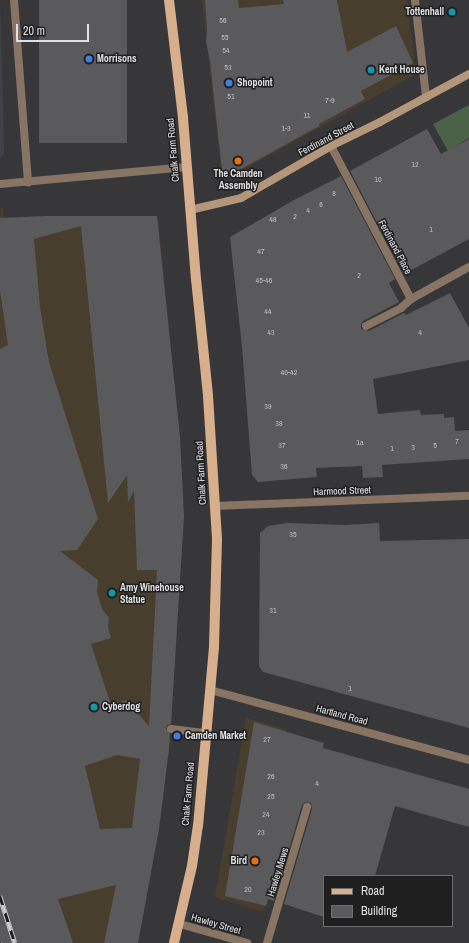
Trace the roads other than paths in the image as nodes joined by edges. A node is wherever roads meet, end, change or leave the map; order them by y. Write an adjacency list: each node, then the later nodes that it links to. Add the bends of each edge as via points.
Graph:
1 (14, 0): 8 (street)
2 (169, 0): 7 (main road, Chalk Farm Road)
3 (415, 0): 5 (street)
4 (469, 74): 5 (main road, Ferdinand Street)
5 (426, 98): 6 (main road, Ferdinand Street)
6 (331, 146): 10 (main road, Ferdinand Street, via 241,198); 12 (street, Ferdinand Place)
7 (187, 167): 8 (street); 10 (main road, Chalk Farm Road)
8 (28, 182): 9 (street)
9 (0, 184)
10 (190, 210): 15 (main road, Chalk Farm Road, via 208,396)
11 (469, 267): 12 (street)
12 (411, 298): 13 (street, via 401,308)
13 (366, 326)
14 (469, 496): 15 (street, Harmood Street)
15 (215, 506): 16 (main road, Chalk Farm Road, via 215,629)
16 (210, 690): 18 (main road, Chalk Farm Road); 19 (street, Hartland Road)
17 (171, 729): 18 (street)
18 (206, 732): 21 (main road, Chalk Farm Road, via 198,825)
19 (469, 760)
20 (307, 807): 24 (street, Hawley Mews)
21 (180, 924): 22 (main road, Chalk Farm Road); 23 (street, Hawley Street)
22 (174, 943)
23 (247, 943)
24 (267, 943)

